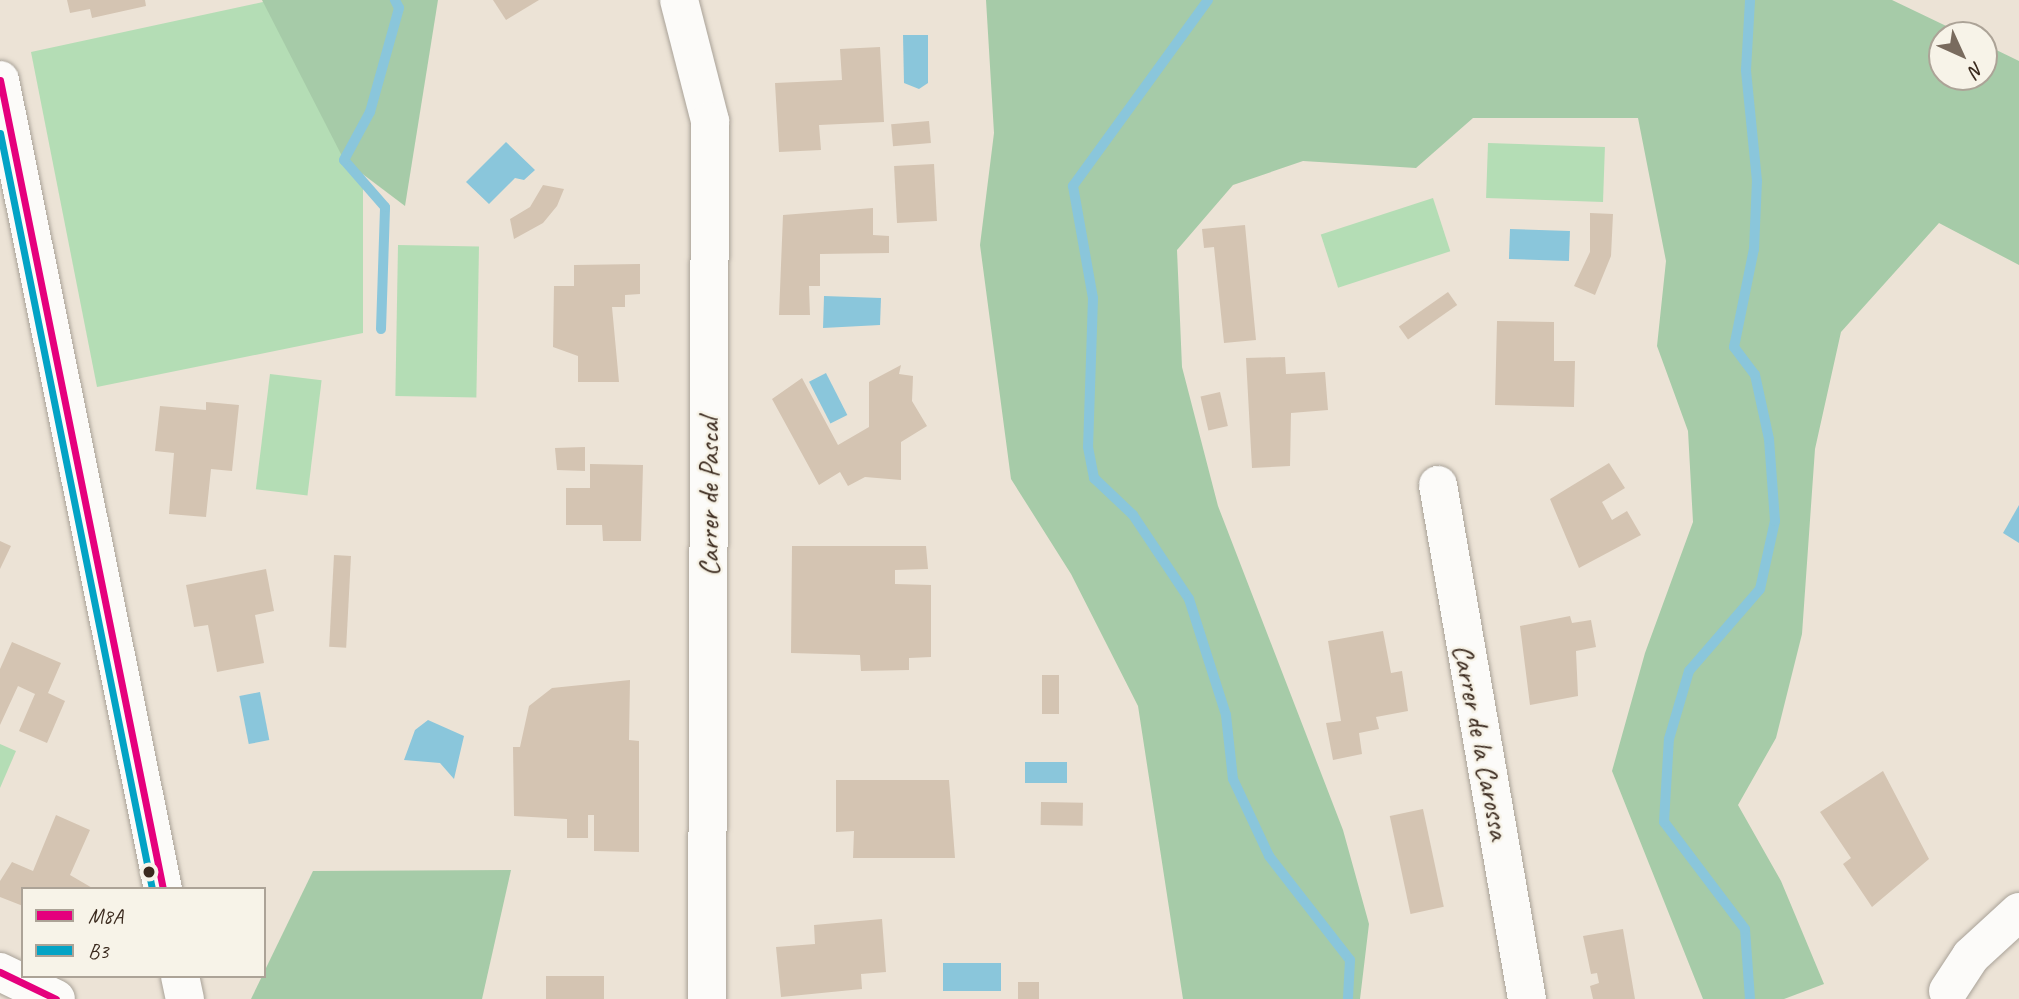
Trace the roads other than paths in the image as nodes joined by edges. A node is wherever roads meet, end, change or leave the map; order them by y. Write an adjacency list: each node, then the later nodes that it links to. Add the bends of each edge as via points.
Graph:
1 (679, 0): 11 (street, Carrer de Pascal, via 710,121)
2 (0, 80): 4 (street)
3 (1438, 485): 12 (street, Carrer de la Carossa)
4 (163, 887)
5 (2019, 912): 8 (street, via 1971,956)
6 (0, 972): 9 (street)
7 (180, 978): 10 (street)
8 (1948, 991)
9 (56, 999)
10 (185, 999)
11 (707, 999)
12 (1527, 999)

